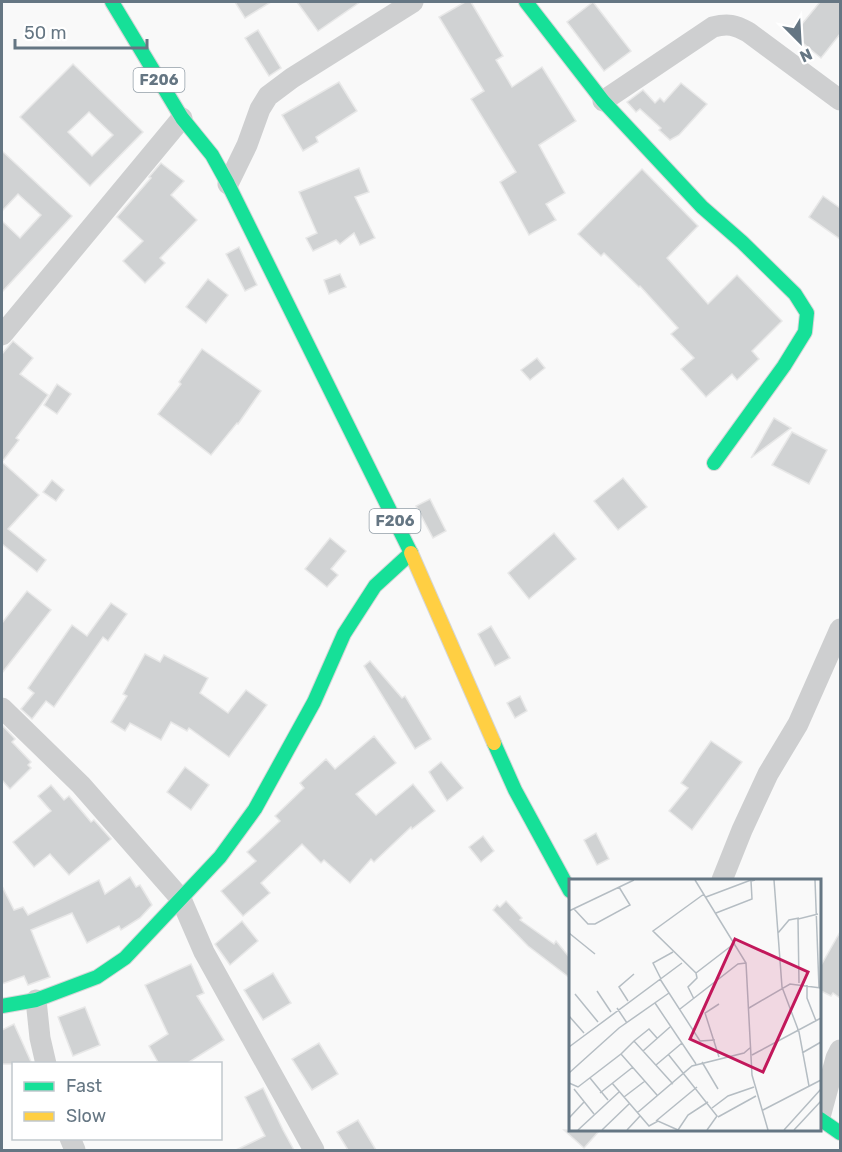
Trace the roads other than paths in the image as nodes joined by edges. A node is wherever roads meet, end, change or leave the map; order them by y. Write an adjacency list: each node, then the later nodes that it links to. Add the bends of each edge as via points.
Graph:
1 (112, 2): 6 (street, F206)
2 (413, 2): 8 (street, via 268,96)
3 (526, 2): 5 (street)
4 (840, 100): 5 (street, via 748,32 726,23 713,27)
5 (603, 101): 10 (street, via 702,207 795,294 807,312 805,332)
6 (191, 117): 7 (street, F206); 7 (street, F206); 9 (street)
7 (212, 155): 8 (street, F206)
8 (228, 184): 11 (street, F206)
9 (2, 335)
10 (714, 463)
11 (411, 553): 15 (street, F206, via 515,790); 16 (street, via 375,586 344,634 314,702 255,809 220,857)
12 (840, 629): 14 (street, via 798,724 768,774)
13 (2, 708): 16 (street, via 81,785)
14 (722, 879)
15 (569, 889)
16 (181, 899): 17 (street, via 125,958 97,976); 24 (street, via 204,952)
17 (36, 1000): 18 (street); 20 (street)
18 (2, 1006)
19 (840, 1050): 21 (street)
20 (46, 1062)
21 (821, 1111)
22 (821, 1119): 23 (street)
23 (840, 1133)
24 (314, 1150)

